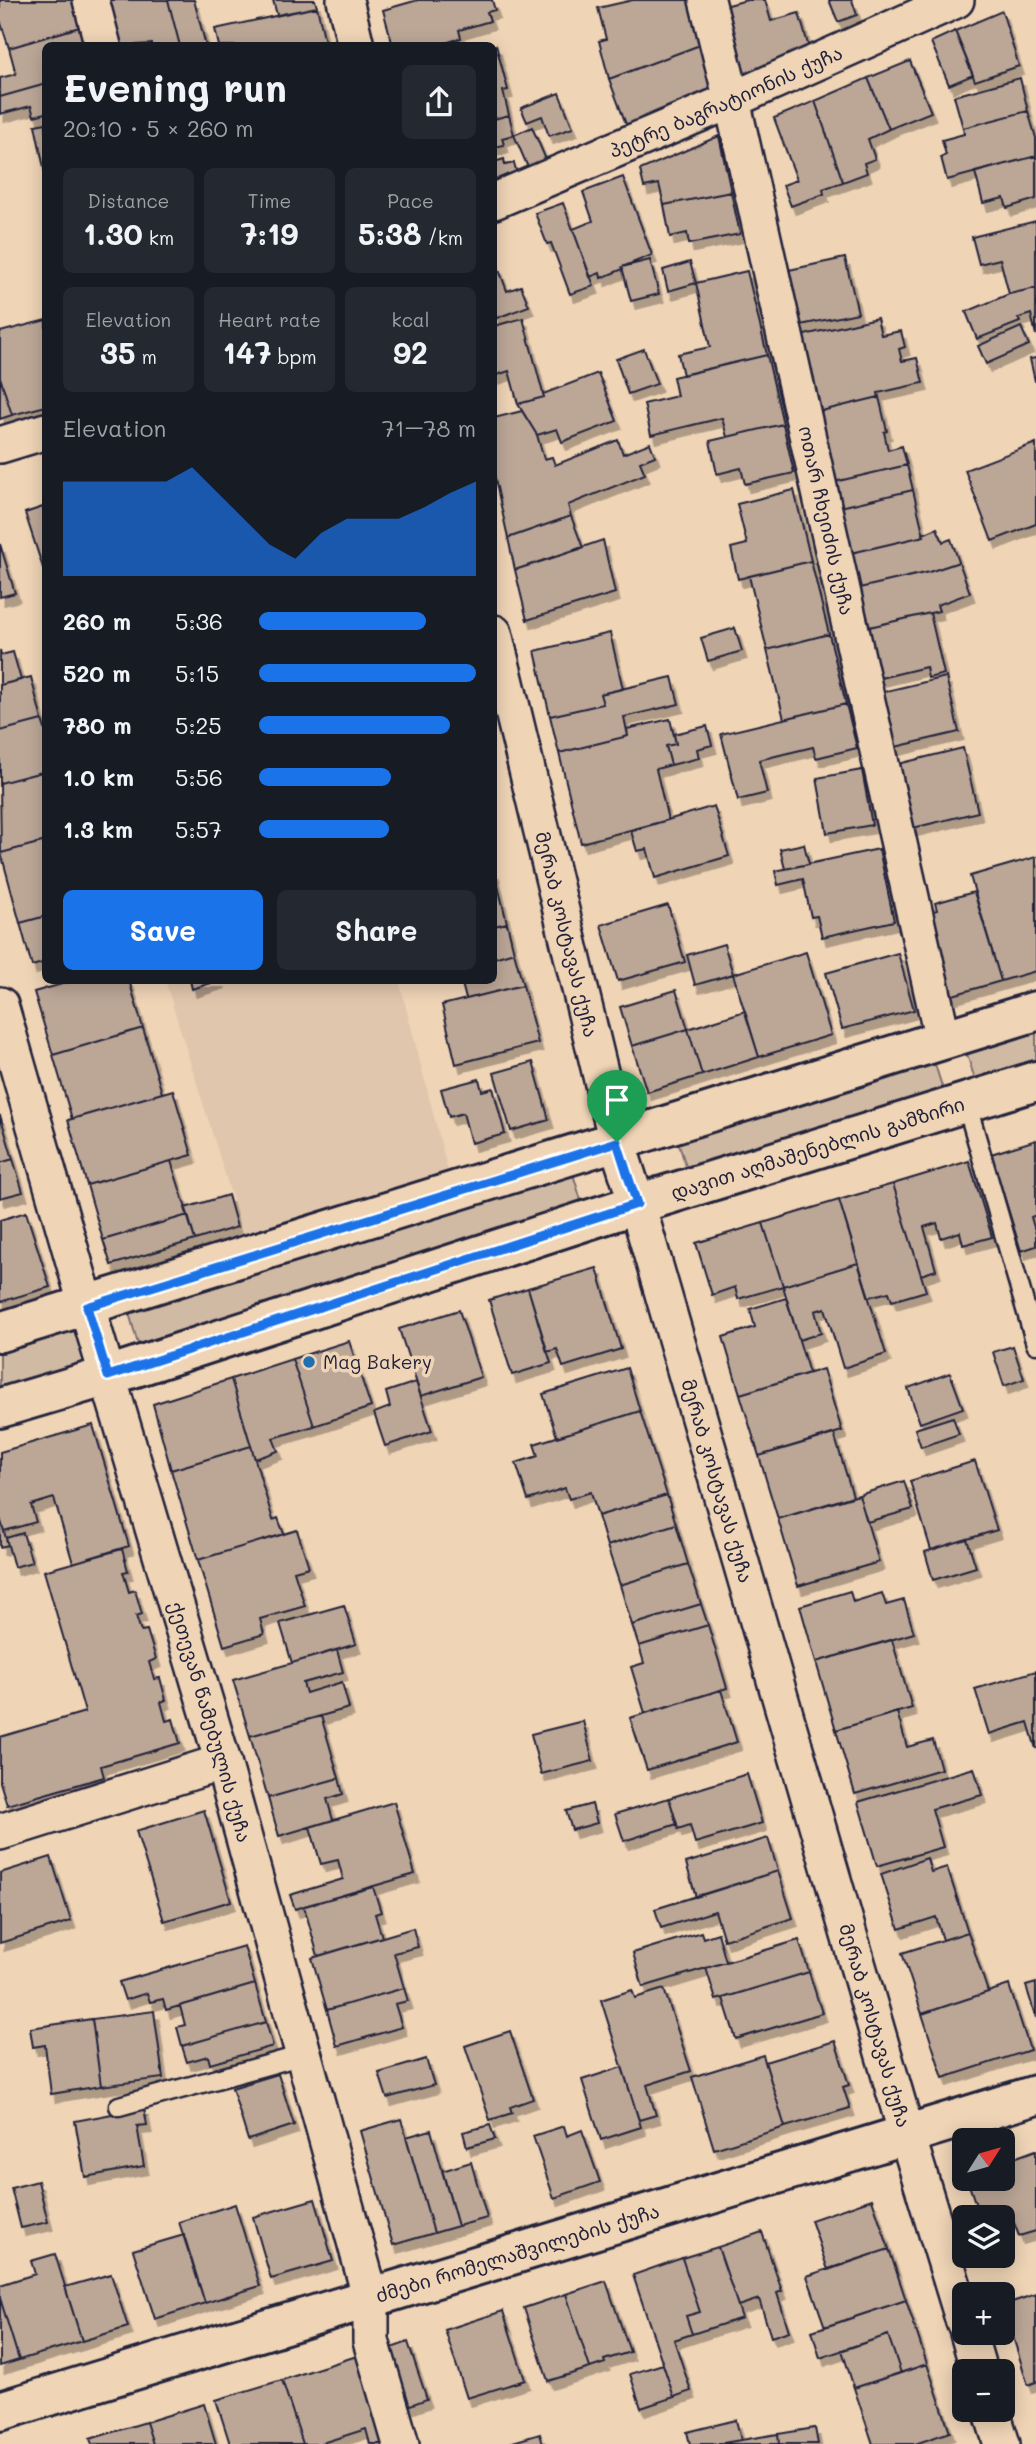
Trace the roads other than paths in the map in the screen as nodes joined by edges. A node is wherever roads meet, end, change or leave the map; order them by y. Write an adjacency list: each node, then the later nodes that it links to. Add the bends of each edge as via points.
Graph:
1 (91, 0): 5 (street)
2 (345, 0): 6 (street)
3 (707, 0): 7 (street, ოთარ ჩხეიძის ქუჩა)
4 (956, 0): 7 (street, პეტრე ბაგრატიონის ქუჩა)
5 (102, 42)
6 (355, 42)
7 (732, 100): 8 (street, პეტრე ბაგრატიონის ქუჩა); 14 (street, ოთარ ჩხეიძის ქუჩა)
8 (497, 200)
9 (42, 432): 10 (street)
10 (0, 444)
11 (497, 645): 17 (street, მერაბ კოსტავას ქუჩა)
12 (0, 1005): 19 (street, ქეთევან წამებულის ქუჩა)
13 (1036, 1011): 14 (street)
14 (943, 1040): 17 (street)
15 (1036, 1081): 16 (street, დავით აღმაშენებლის გამზირი)
16 (966, 1102): 18 (street, დავით აღმაშენებლის გამზირი); 21 (lane)
17 (617, 1142): 18 (street, მერაბ კოსტავას ქუჩა); 19 (street)
18 (637, 1204): 22 (street, დავით აღმაშენებლის გამზირი); 29 (street, მერაბ კოსტავას ქუჩა)
19 (87, 1307): 20 (street); 22 (street, ქეთევან წამებულის ქუჩა)
20 (0, 1332)
21 (1036, 1344)
22 (108, 1376): 23 (street, დავით აღმაშენებლის გამზირი); 24 (street, ქეთევან წამებულის ქუჩა)
23 (0, 1408)
24 (223, 1762): 25 (street); 26 (street, ქეთევან წამებულის ქუჩა)
25 (0, 1832)
26 (303, 2055): 28 (lane); 31 (street, ქეთევან წამებულის ქუჩა)
27 (1036, 2095): 29 (street, ძმები რომელაშვილების ქუჩა)
28 (119, 2106)
29 (907, 2135): 30 (street, მერაბ კოსტავას ქუჩა); 31 (street, ძმები რომელაშვილების ქუჩა)
30 (952, 2283)
31 (371, 2299): 32 (street, ძმები რომელაშვილების ქუჩა); 34 (street, ქეთევან წამებულის ქუჩა, via 372,2340)
32 (0, 2411)
33 (995, 2422): 35 (street)
34 (401, 2444)
35 (1002, 2444)

